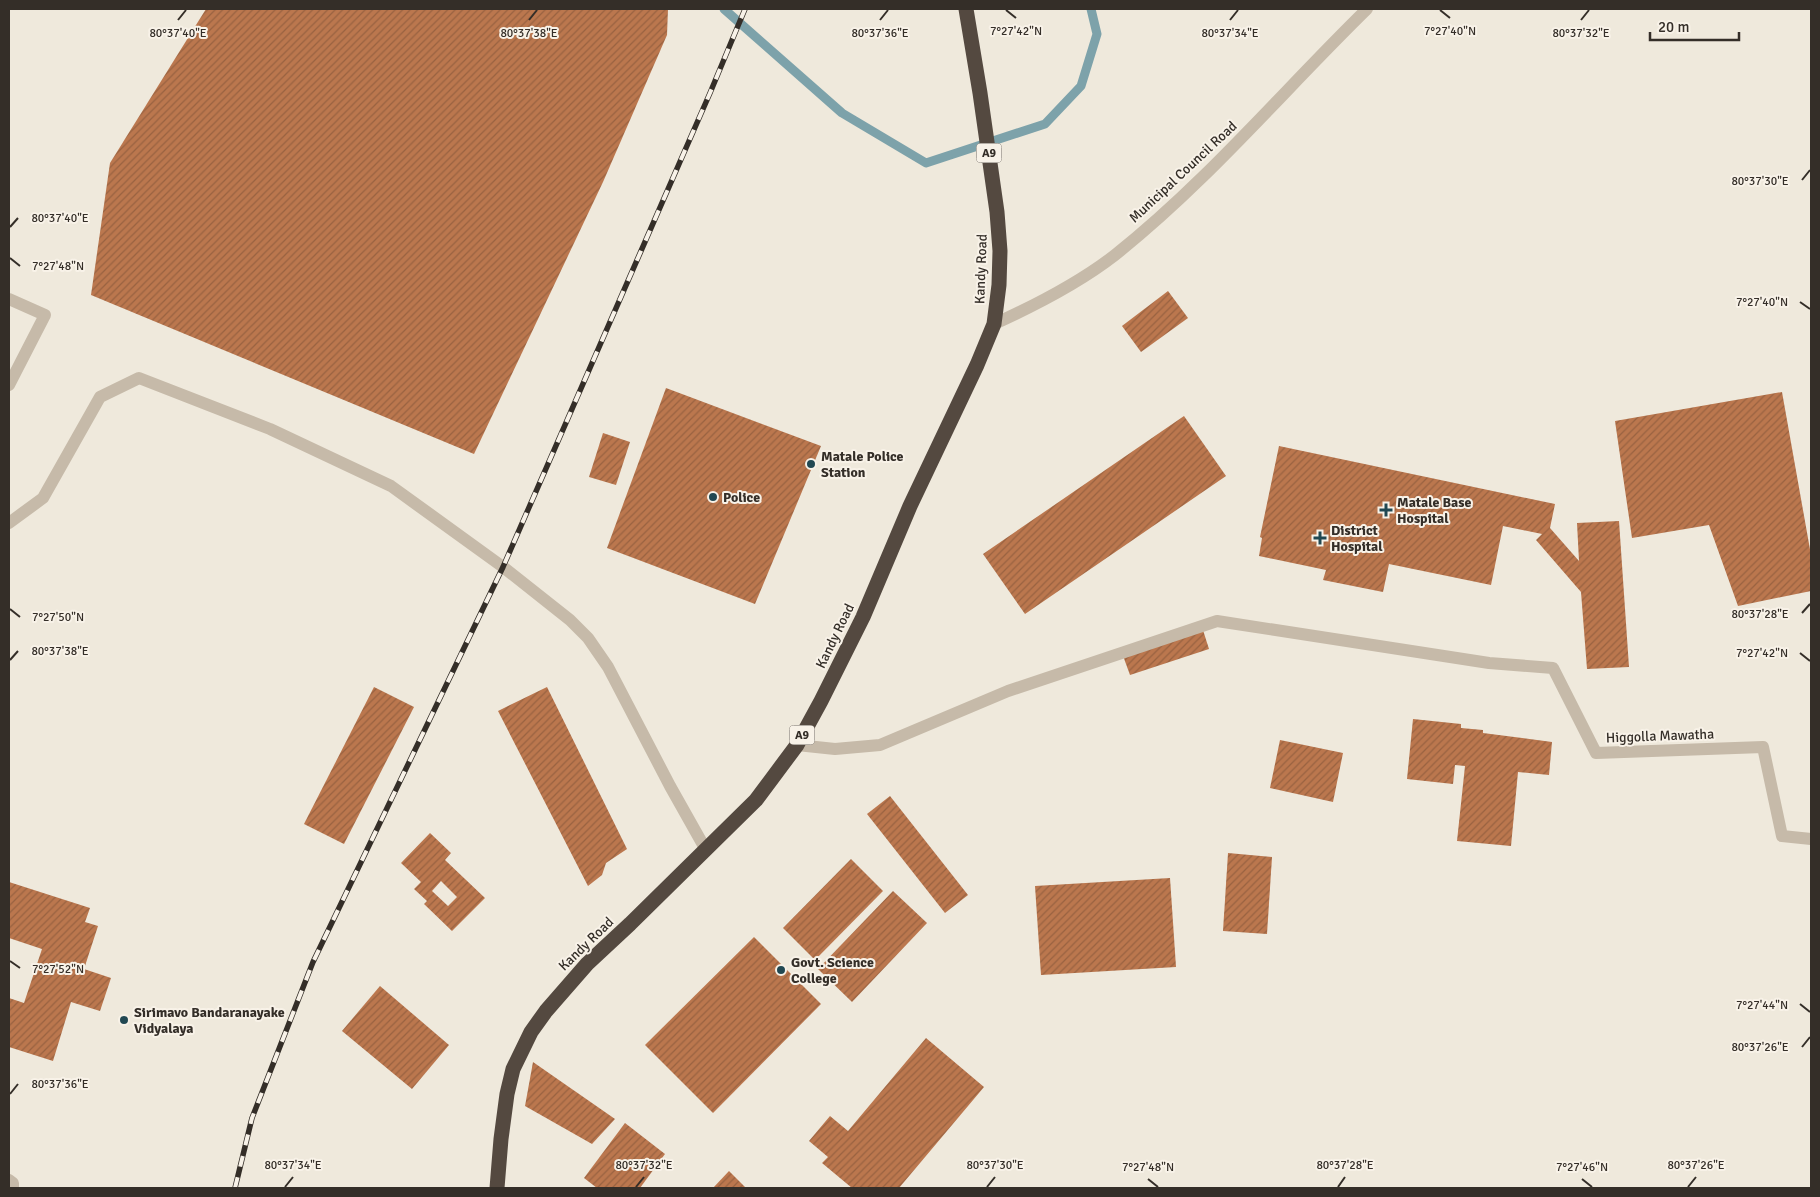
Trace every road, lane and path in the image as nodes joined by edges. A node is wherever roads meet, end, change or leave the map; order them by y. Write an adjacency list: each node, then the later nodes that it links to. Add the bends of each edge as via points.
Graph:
1 (966, 9): 4 (highway, Kandy Road / A9, via 997,212 1000,251)
2 (1367, 9): 4 (street, Municipal Council Road, via 1210,171 1114,255 1032,307)
3 (9, 299): 5 (street, via 45,315)
4 (994, 324): 7 (highway, Kandy Road / A9, via 863,616)
5 (9, 385)
6 (9, 523): 9 (street, via 44,498 100,397 139,378 270,429 391,486 570,620 588,638 608,667 665,779)
7 (796, 745): 8 (street, Higgolla Mawatha, via 835,749 880,745 1008,691 1217,621 1489,663 1552,668 1596,753 1763,747 1782,836); 9 (highway, Kandy Road / A9, via 756,800)
8 (1811, 839)
9 (706, 850): 12 (highway, Kandy Road / A9, via 587,964 531,1032 513,1069 507,1094)
10 (9, 1180): 11 (street)
11 (13, 1188)
12 (497, 1188)

